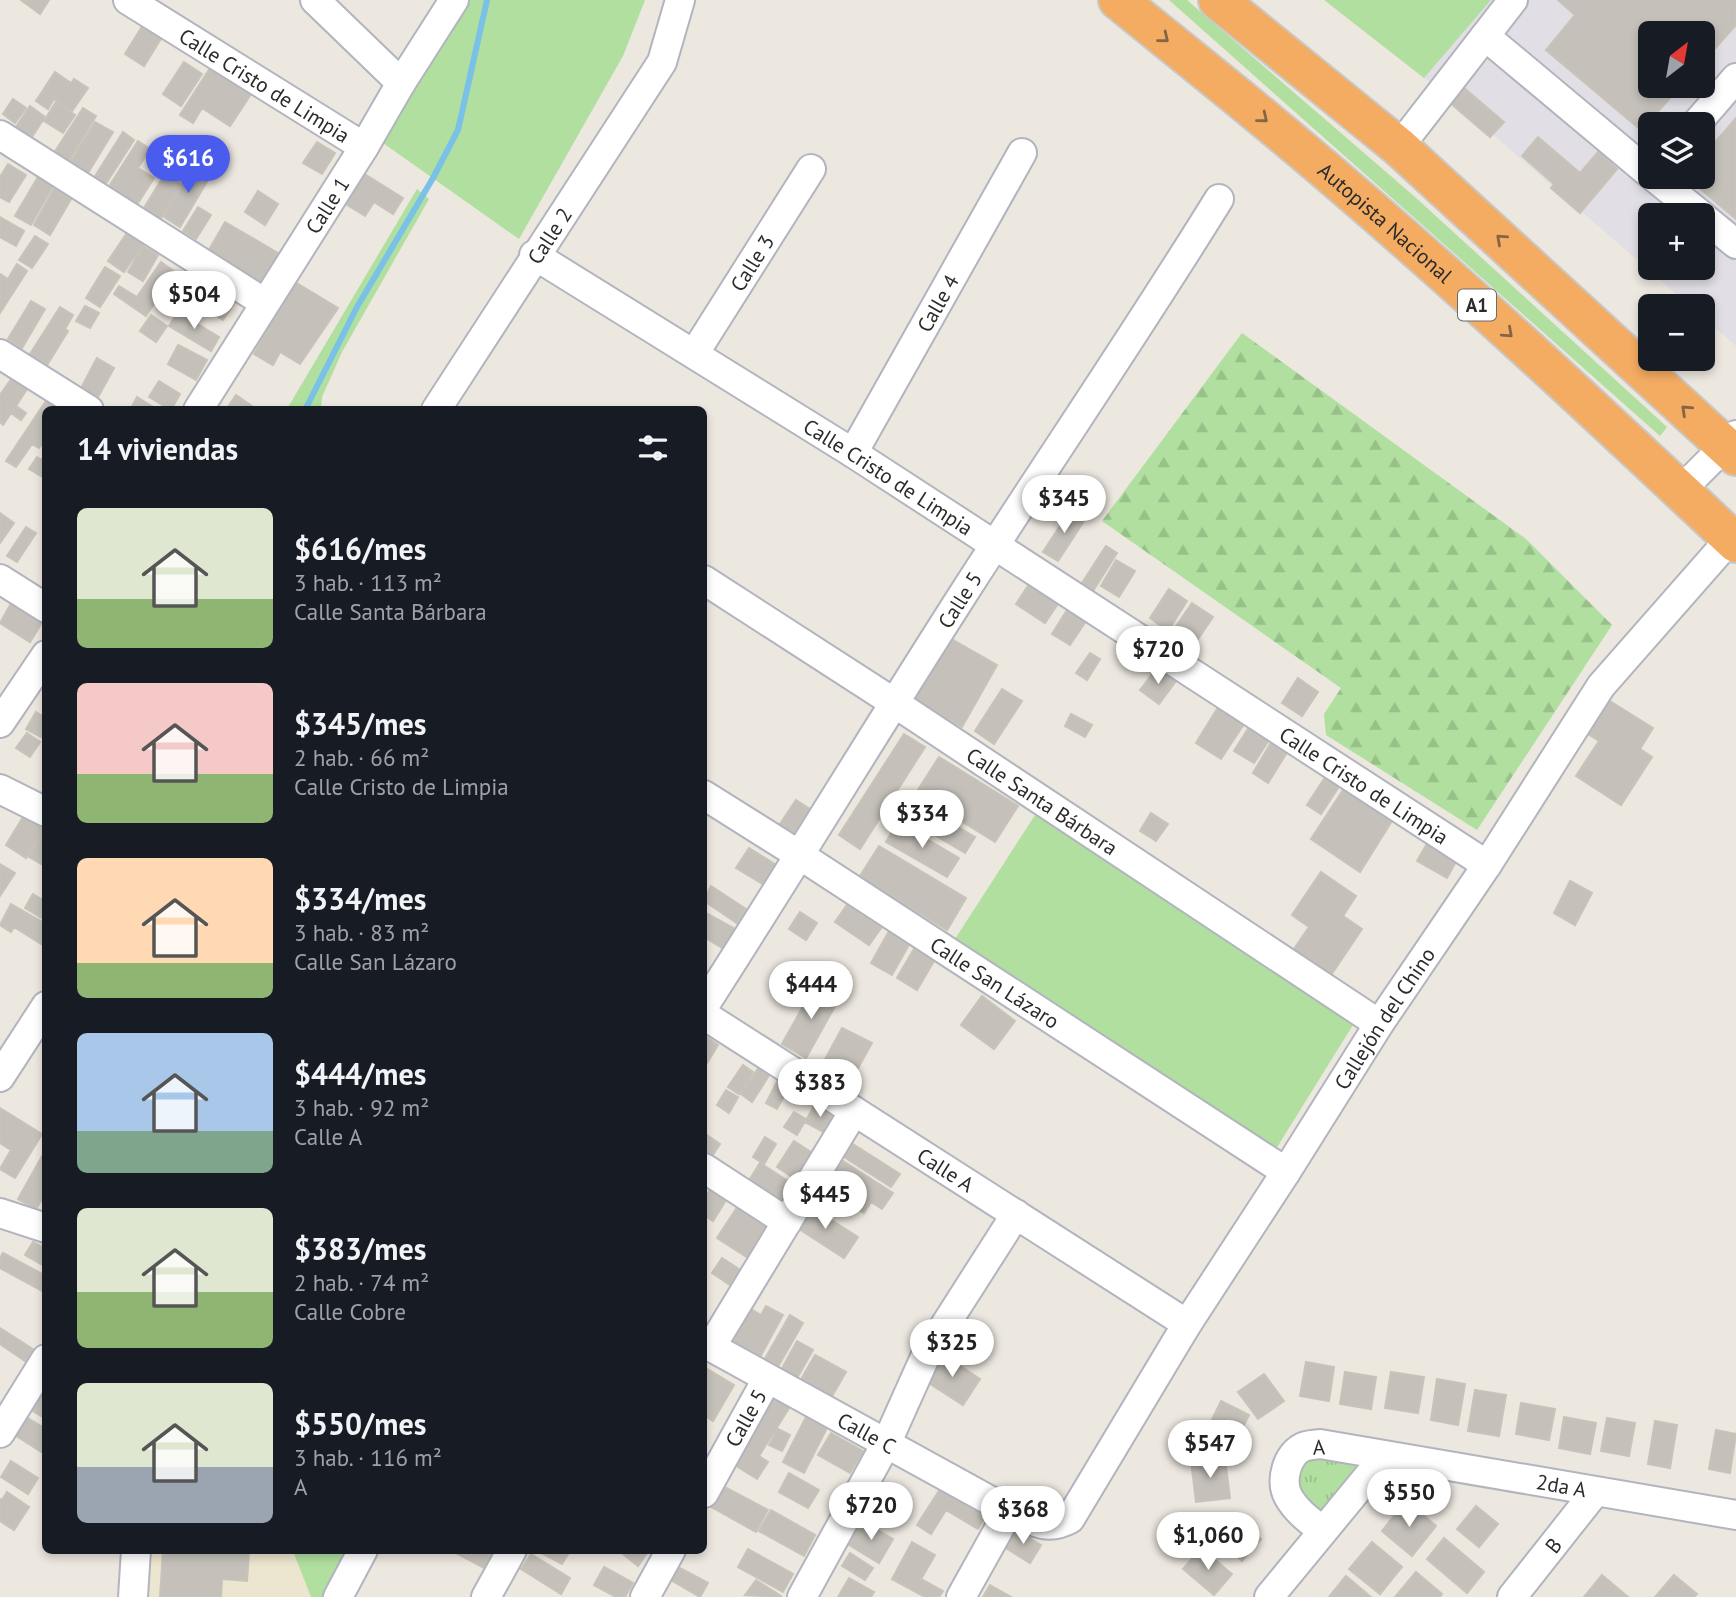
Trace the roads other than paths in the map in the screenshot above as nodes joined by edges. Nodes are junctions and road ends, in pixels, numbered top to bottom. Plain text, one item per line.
1 (128, 0) edge
2 (315, 0) edge
3 (454, 0) edge
4 (680, 0) edge
5 (1118, 0) edge
6 (1218, 0) edge
7 (1513, 0) edge
8 (1485, 36) junction
9 (1736, 78) edge
10 (401, 83) junction
11 (1706, 112) edge
12 (0, 135) edge
13 (364, 147) junction
14 (1399, 147) junction
15 (1022, 153) dead end
16 (1638, 163) edge
17 (811, 169) dead end
18 (1669, 189) edge
19 (1219, 199) dead end
20 (1686, 203) edge
21 (1715, 227) edge
22 (1736, 244) edge
23 (534, 255) junction
24 (265, 303) junction
25 (0, 354) edge
26 (694, 354) junction
27 (83, 406) edge
28 (201, 406) edge
29 (439, 406) edge
30 (1732, 446) edge
31 (853, 453) junction
32 (1681, 490) junction
33 (1733, 540) edge
34 (994, 545) junction
35 (0, 579) edge
36 (707, 582) edge
37 (42, 605) edge
38 (42, 660) edge
39 (893, 702) junction
40 (0, 723) edge
41 (0, 789) edge
42 (707, 797) edge
43 (42, 810) edge
44 (800, 856) junction
45 (1487, 864) junction
46 (707, 1001) edge
47 (42, 1012) edge
48 (707, 1017) edge
49 (1379, 1024) junction
50 (1, 1072) edge
51 (854, 1111) junction
52 (707, 1170) edge
53 (1286, 1172) junction
54 (0, 1213) edge
55 (1016, 1214) junction
56 (787, 1222) junction
57 (42, 1227) edge
58 (1186, 1324) junction
59 (707, 1345) edge
60 (42, 1365) edge
61 (767, 1379) junction
62 (0, 1433) edge
63 (887, 1442) junction
64 (1385, 1456) junction
65 (707, 1488) edge
66 (1595, 1492) junction
67 (1009, 1511) junction
68 (1736, 1515) edge
69 (1070, 1519) joint
70 (1323, 1531) junction
71 (136, 1554) edge
72 (361, 1554) edge
73 (510, 1554) edge
74 (669, 1554) edge
75 (133, 1597) edge
76 (338, 1597) edge
77 (486, 1597) edge
78 (645, 1597) edge
79 (802, 1597) edge
80 (961, 1597) edge
81 (1269, 1597) edge
82 (1512, 1597) edge

1 - 13 street, Calle Cristo de Limpia
2 - 10 street
3 - 10 street, Calle 1
4 - 23 street, Calle 2
5 -> 32 highway, Autopista Nacional / A1
6 - 14 highway
7 - 8 street
8 - 14 street
8 - 16 street
9 - 11 street
10 - 13 street, Calle 1
12 - 24 street
13 - 24 street, Calle 1
30 -> 14 highway
15 - 31 street, Calle 4
17 - 26 street, Calle 3
18 - 20 street
19 - 34 street, Calle 5
21 - 22 street
23 - 26 street, Calle Cristo de Limpia
23 - 29 street, Calle 2
24 - 28 street, Calle 1
25 - 27 street
26 - 31 street, Calle Cristo de Limpia
30 - 32 street
31 - 34 street, Calle Cristo de Limpia
32 - 33 highway, Autopista Nacional / A1
33 - 45 street, Callejón del Chino
34 - 39 street, Calle 5
34 - 45 street, Calle Cristo de Limpia
35 - 37 street
36 - 39 street, Calle Santa Bárbara
38 - 40 street
39 - 44 street, Calle 5
39 - 49 street, Calle Santa Bárbara
41 - 43 street
42 - 44 street, Calle San Lázaro
44 - 46 street, Calle 5
44 - 53 street, Calle San Lázaro
45 - 49 street, Callejón del Chino
47 - 50 street
48 - 51 street, Calle A
49 - 53 street, Callejón del Chino
51 - 55 street, Calle A
51 - 56 street
52 - 56 street
53 - 58 street, Callejón del Chino
54 - 57 street
55 - 58 street, Calle A
55 - 63 street
56 - 59 street
58 - 69 street, Callejón del Chino
59 - 61 street, Calle C
60 - 62 street
61 - 63 street, Calle C
61 - 65 street, Calle 5
63 - 67 street, Calle C
63 - 79 street
64 - 66 street, 2da A
64 - 70 street
64 - 70 street, A
66 - 68 street, 2da A
66 - 82 street, B
67 - 69 street, Calle C
67 - 80 street
70 - 81 street
71 - 75 street
72 - 76 street
73 - 77 street
74 - 78 street

